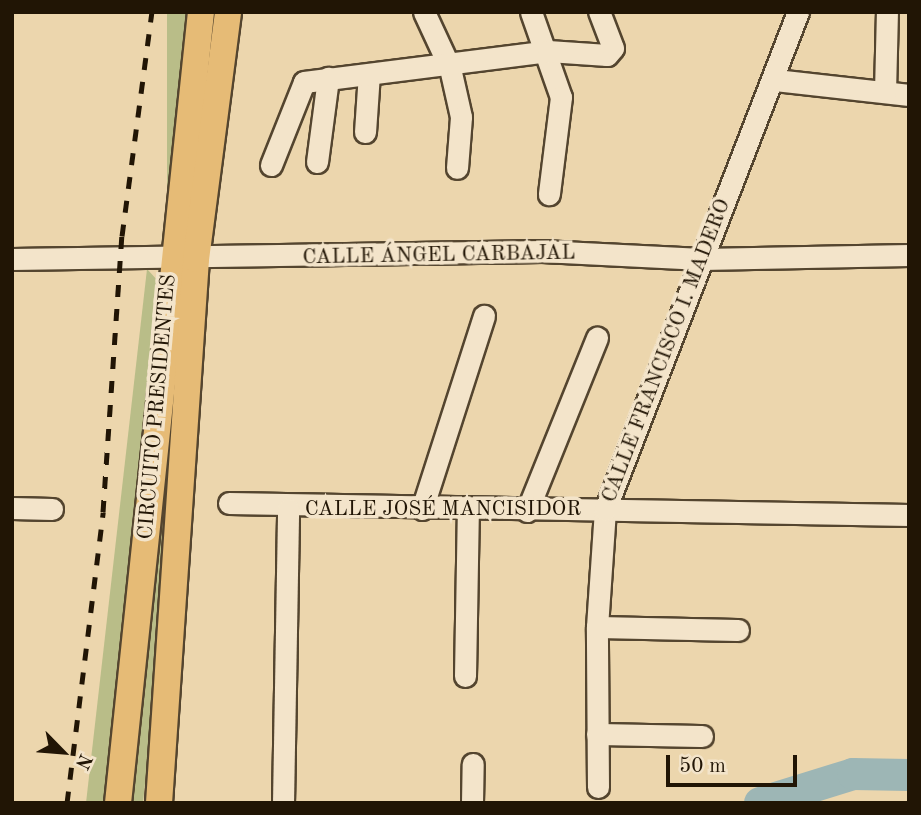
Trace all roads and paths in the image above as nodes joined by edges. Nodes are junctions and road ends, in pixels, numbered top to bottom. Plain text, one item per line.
1 (201, 12) edge
2 (228, 12) edge
3 (424, 12) edge
4 (531, 12) edge
5 (599, 12) edge
6 (797, 12) edge
7 (887, 12) edge
8 (548, 51) junction
9 (450, 68) junction
10 (369, 74) junction
11 (328, 78) junction
12 (775, 80) junction
13 (885, 92) junction
14 (909, 95) edge
15 (365, 132) dead end
16 (317, 162) dead end
17 (271, 165) dead end
18 (457, 168) dead end
19 (549, 194) dead end
20 (909, 255) edge
21 (12, 259) edge
22 (183, 259) junction
23 (702, 259) junction
24 (484, 316) dead end
25 (597, 338) dead end
26 (229, 503) dead end
27 (12, 508) edge
28 (52, 509) dead end
29 (288, 509) junction
30 (422, 509) junction
31 (468, 509) junction
32 (605, 510) junction
33 (527, 511) junction
34 (909, 515) edge
35 (597, 627) junction
36 (738, 629) dead end
37 (465, 676) dead end
38 (597, 734) junction
39 (702, 736) dead end
40 (473, 764) dead end
41 (598, 788) dead end
42 (118, 803) edge
43 (159, 803) edge
44 (283, 803) edge
45 (472, 803) edge

1 - 22 main road, CIRCUITO PRESIDENTES
2 - 22 main road, CIRCUITO PRESIDENTES
3 - 9 street
4 - 8 street
5 - 8 street
6 - 12 street, CALLE FRANCISCO I. MADERO
7 - 13 street
8 - 9 street
8 - 19 street
9 - 10 street
9 - 18 street
10 - 11 street
10 - 15 street
11 - 16 street
11 - 17 street
12 - 13 street
12 - 23 street, CALLE FRANCISCO I. MADERO
13 - 14 street
20 - 23 street, CALLE ÁNGEL CARBAJAL
21 - 22 street, CALLE ÁNGEL CARBAJAL
22 - 23 street, CALLE ÁNGEL CARBAJAL
22 - 42 main road, CIRCUITO PRESIDENTES
22 - 43 main road, CIRCUITO PRESIDENTES
23 - 32 street, CALLE FRANCISCO I. MADERO
24 - 30 street
25 - 33 street
26 - 29 street, CALLE JOSÉ MANCISIDOR
27 - 28 street
29 - 30 street, CALLE JOSÉ MANCISIDOR
29 - 44 street
30 - 31 street, CALLE JOSÉ MANCISIDOR
31 - 33 street, CALLE JOSÉ MANCISIDOR
31 - 37 street
32 - 33 street, CALLE JOSÉ MANCISIDOR
32 - 34 street, CALLE JOSÉ MANCISIDOR
32 - 35 street, CALLE FRANCISCO I. MADERO
35 - 36 street
35 - 38 street, CALLE FRANCISCO I. MADERO
38 - 39 street
38 - 41 street, CALLE FRANCISCO I. MADERO
40 - 45 street

